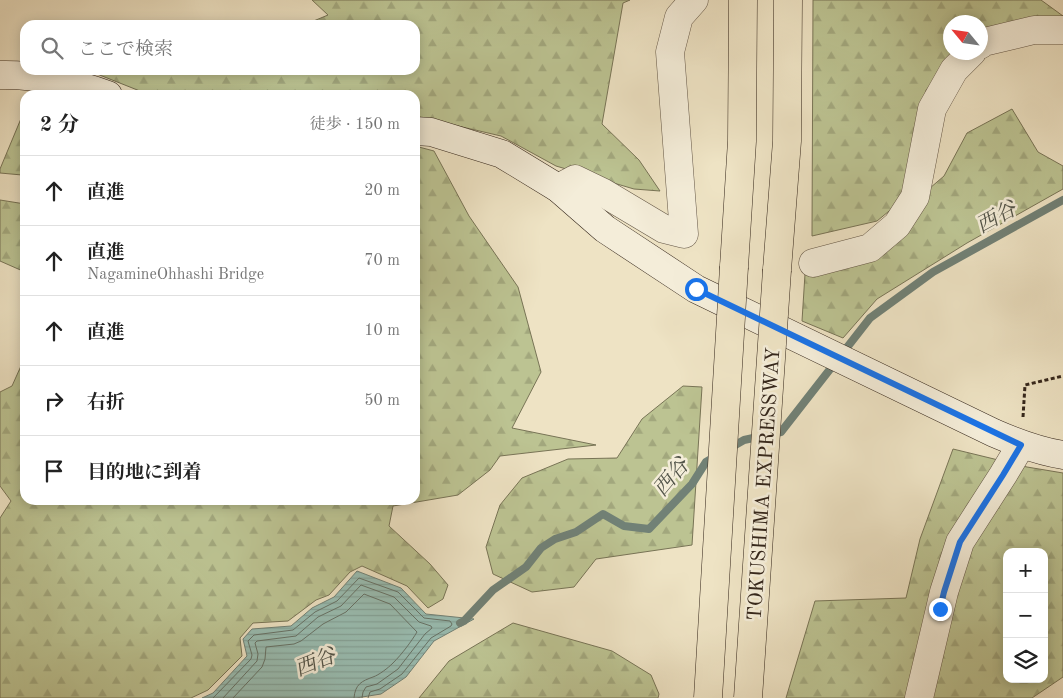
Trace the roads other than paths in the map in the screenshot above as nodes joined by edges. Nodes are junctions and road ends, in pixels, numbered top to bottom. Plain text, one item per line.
1 (694, 0) edge
2 (788, 6) edge
3 (743, 7) edge
4 (1063, 30) edge
5 (988, 41) edge
6 (964, 60) edge
7 (0, 75) edge
8 (96, 90) edge
9 (420, 131) edge
10 (558, 188) junction
11 (813, 263) dead end
12 (1021, 445) junction
13 (1063, 455) edge
14 (708, 698) edge
15 (748, 698) edge
16 (919, 698) edge

1 - 10 street
2 - 15 highway, TOKUSHIMA EXPRESSWAY, bridge
3 - 14 highway, TOKUSHIMA EXPRESSWAY, bridge
4 - 5 street
6 - 11 street
7 - 8 street
9 - 10 street
10 - 12 street
12 - 13 street
12 - 16 street

